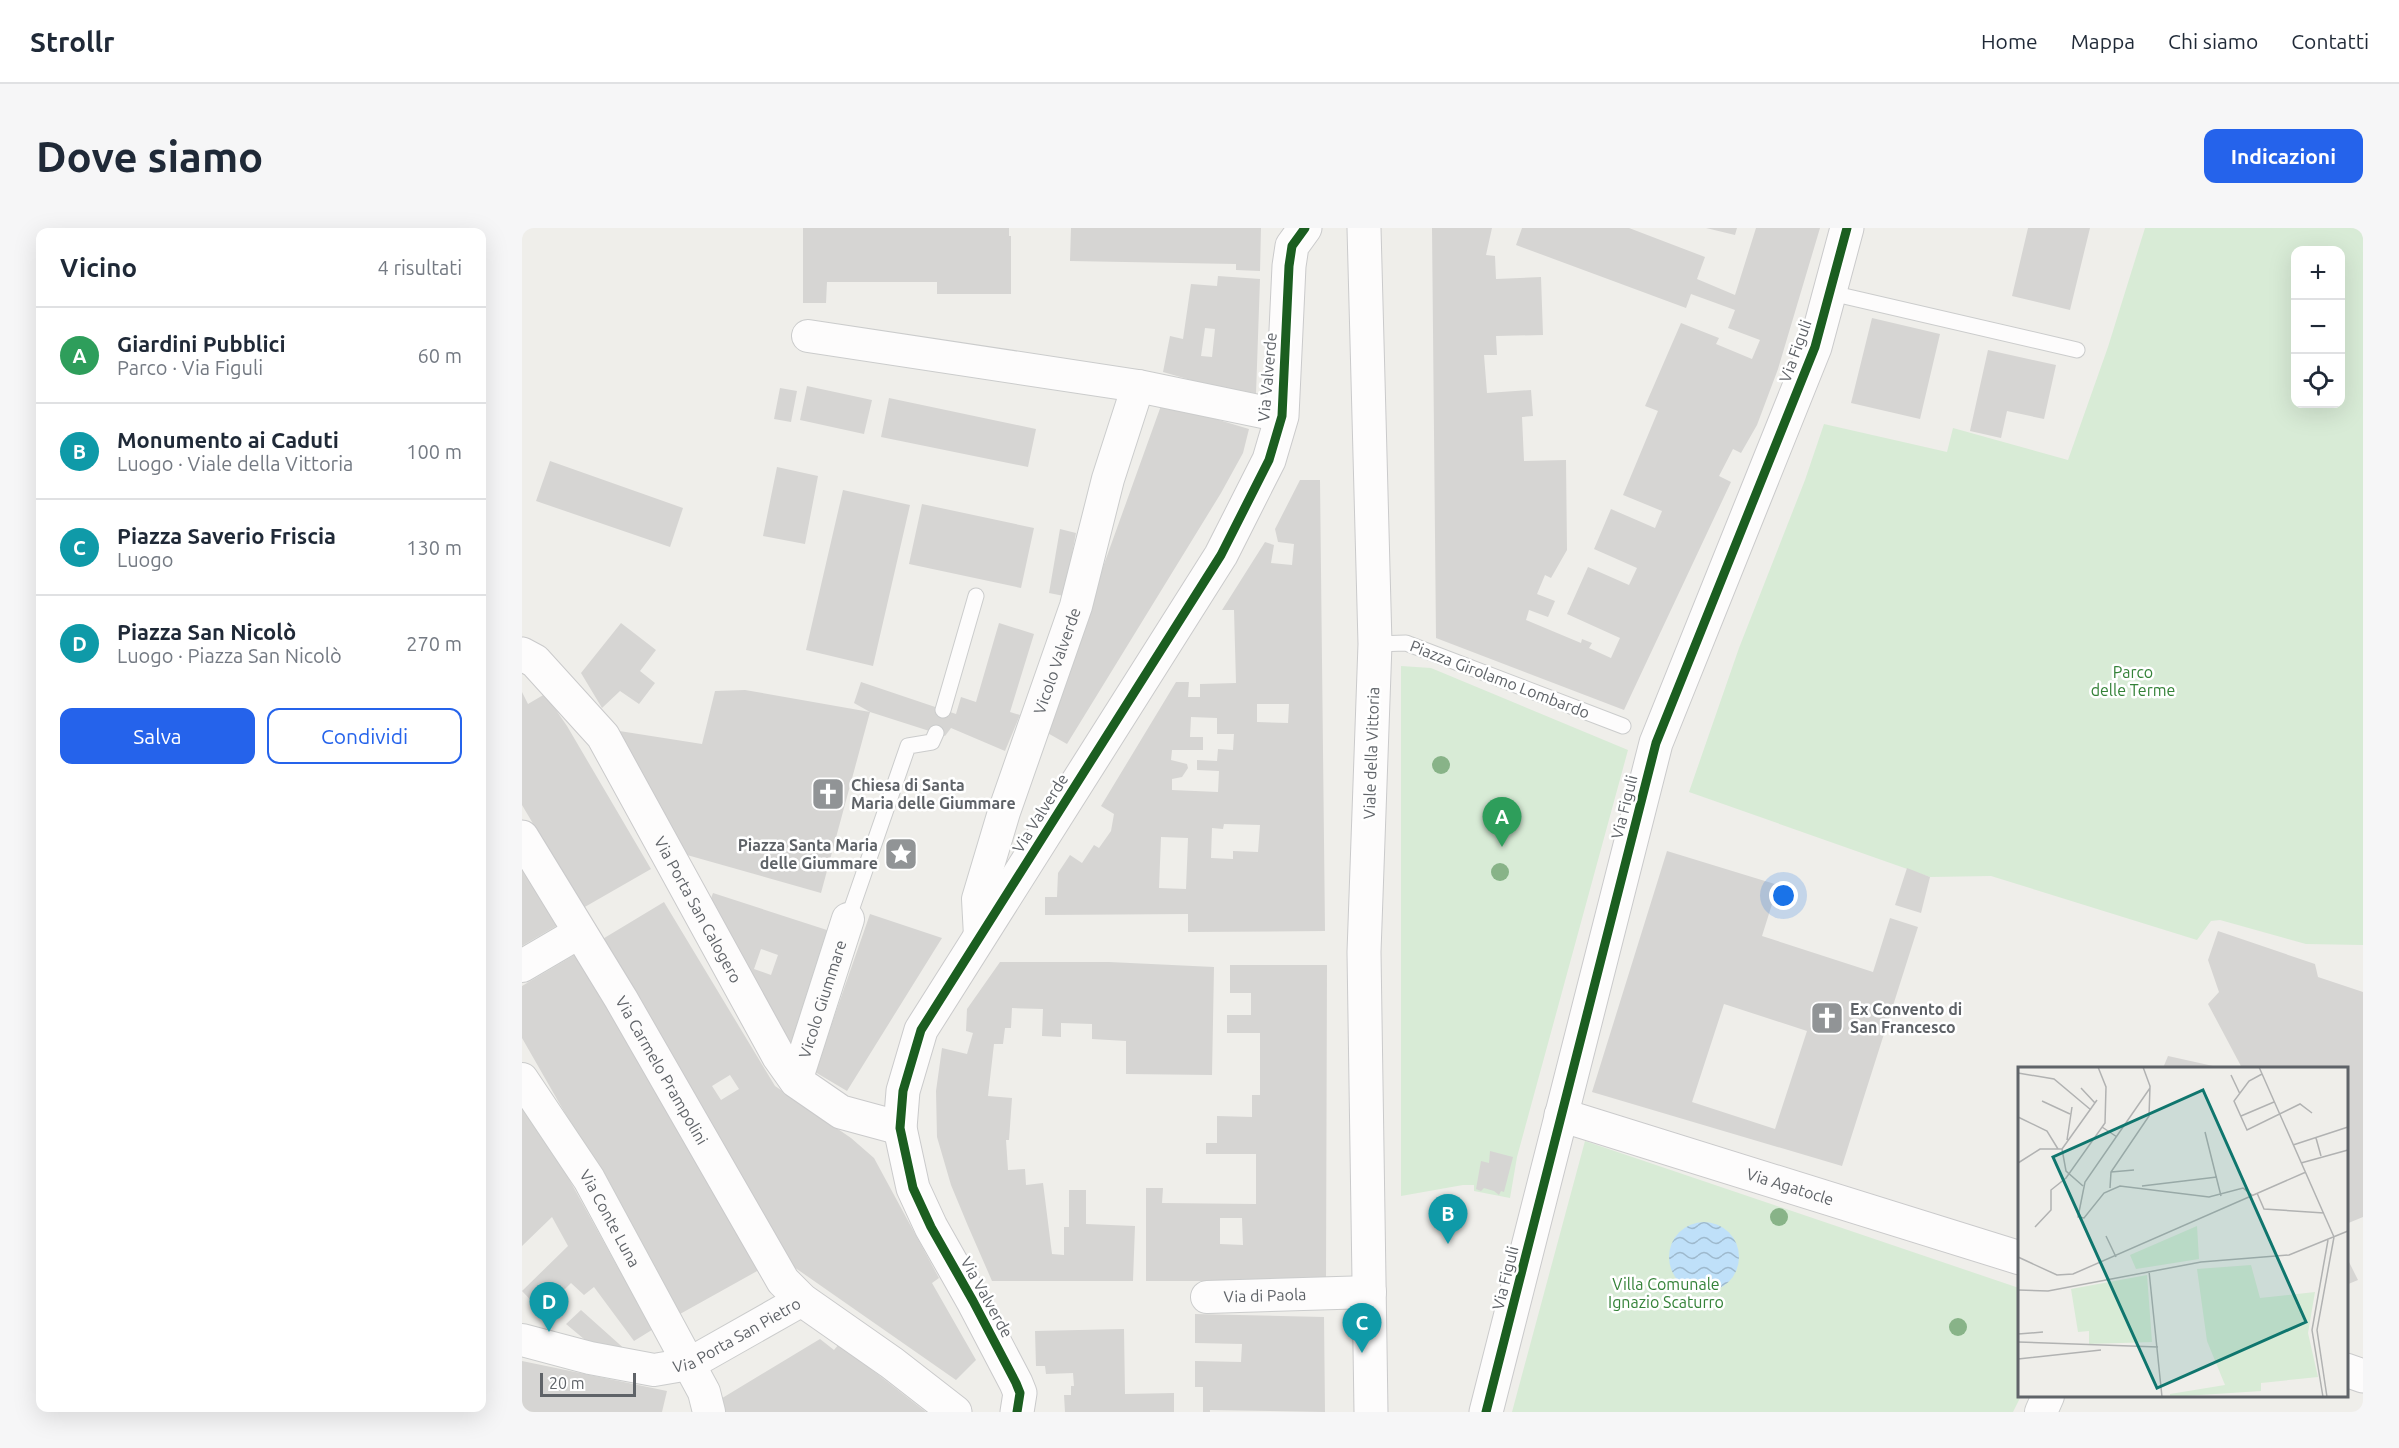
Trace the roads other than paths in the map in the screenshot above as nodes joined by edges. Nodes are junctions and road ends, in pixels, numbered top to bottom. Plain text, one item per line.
1 (1305, 228) edge
2 (1364, 228) edge
3 (1847, 228) edge
4 (1831, 293) junction
5 (808, 336) dead end
6 (2077, 350) dead end
7 (1138, 386) junction
8 (1282, 416) junction
9 (976, 596) dead end
10 (1375, 644) junction
11 (522, 654) edge
12 (944, 710) dead end
13 (1623, 726) dead end
14 (936, 733) dead end
15 (522, 837) edge
16 (848, 919) joint
17 (580, 932) junction
18 (980, 936) junction
19 (522, 966) edge
20 (522, 1079) edge
21 (796, 1081) junction
22 (1561, 1115) junction
23 (900, 1128) junction
24 (2009, 1254) edge
25 (1370, 1285) junction
26 (1207, 1298) dead end
27 (802, 1300) junction
28 (522, 1340) edge
29 (689, 1364) junction
30 (2348, 1371) edge
31 (2363, 1376) edge
32 (2047, 1397) edge
33 (709, 1412) edge
34 (955, 1412) edge
35 (1017, 1412) edge
36 (1371, 1412) edge
37 (1486, 1412) edge
38 (2041, 1412) edge

1 - 8 street, Via Valverde
2 - 10 street, Viale della Vittoria
3 - 4 street, Via Figuli
4 - 6 lane
4 - 22 street, Via Figuli
5 - 7 street
7 - 8 street
7 - 18 street, Vicolo Valverde
8 - 18 street, Via Valverde
9 - 12 lane
10 - 13 lane, Piazza Girolamo Lombardo
10 - 25 street, Viale della Vittoria
11 - 21 street, Via Porta San Calogero
14 - 16 lane
15 - 17 street, Via Carmelo Prampolini
16 - 21 street, Vicolo Giummare
17 - 19 street
17 - 27 street, Via Carmelo Prampolini
18 - 23 street, Via Valverde
20 - 29 street, Via Conte Luna
21 - 23 street, Via Porta San Calogero
22 - 24 street, Via Agatocle
22 - 37 street, Via Figuli
23 - 35 street, Via Valverde
25 - 26 street, Via di Paola
25 - 36 street, Viale della Vittoria
27 - 29 street, Via Porta San Pietro
27 - 34 street, Via Porta San Pietro
28 - 29 street, Via Porta San Pietro
29 - 33 street, Via Conte Luna
30 - 31 street
32 - 38 street

